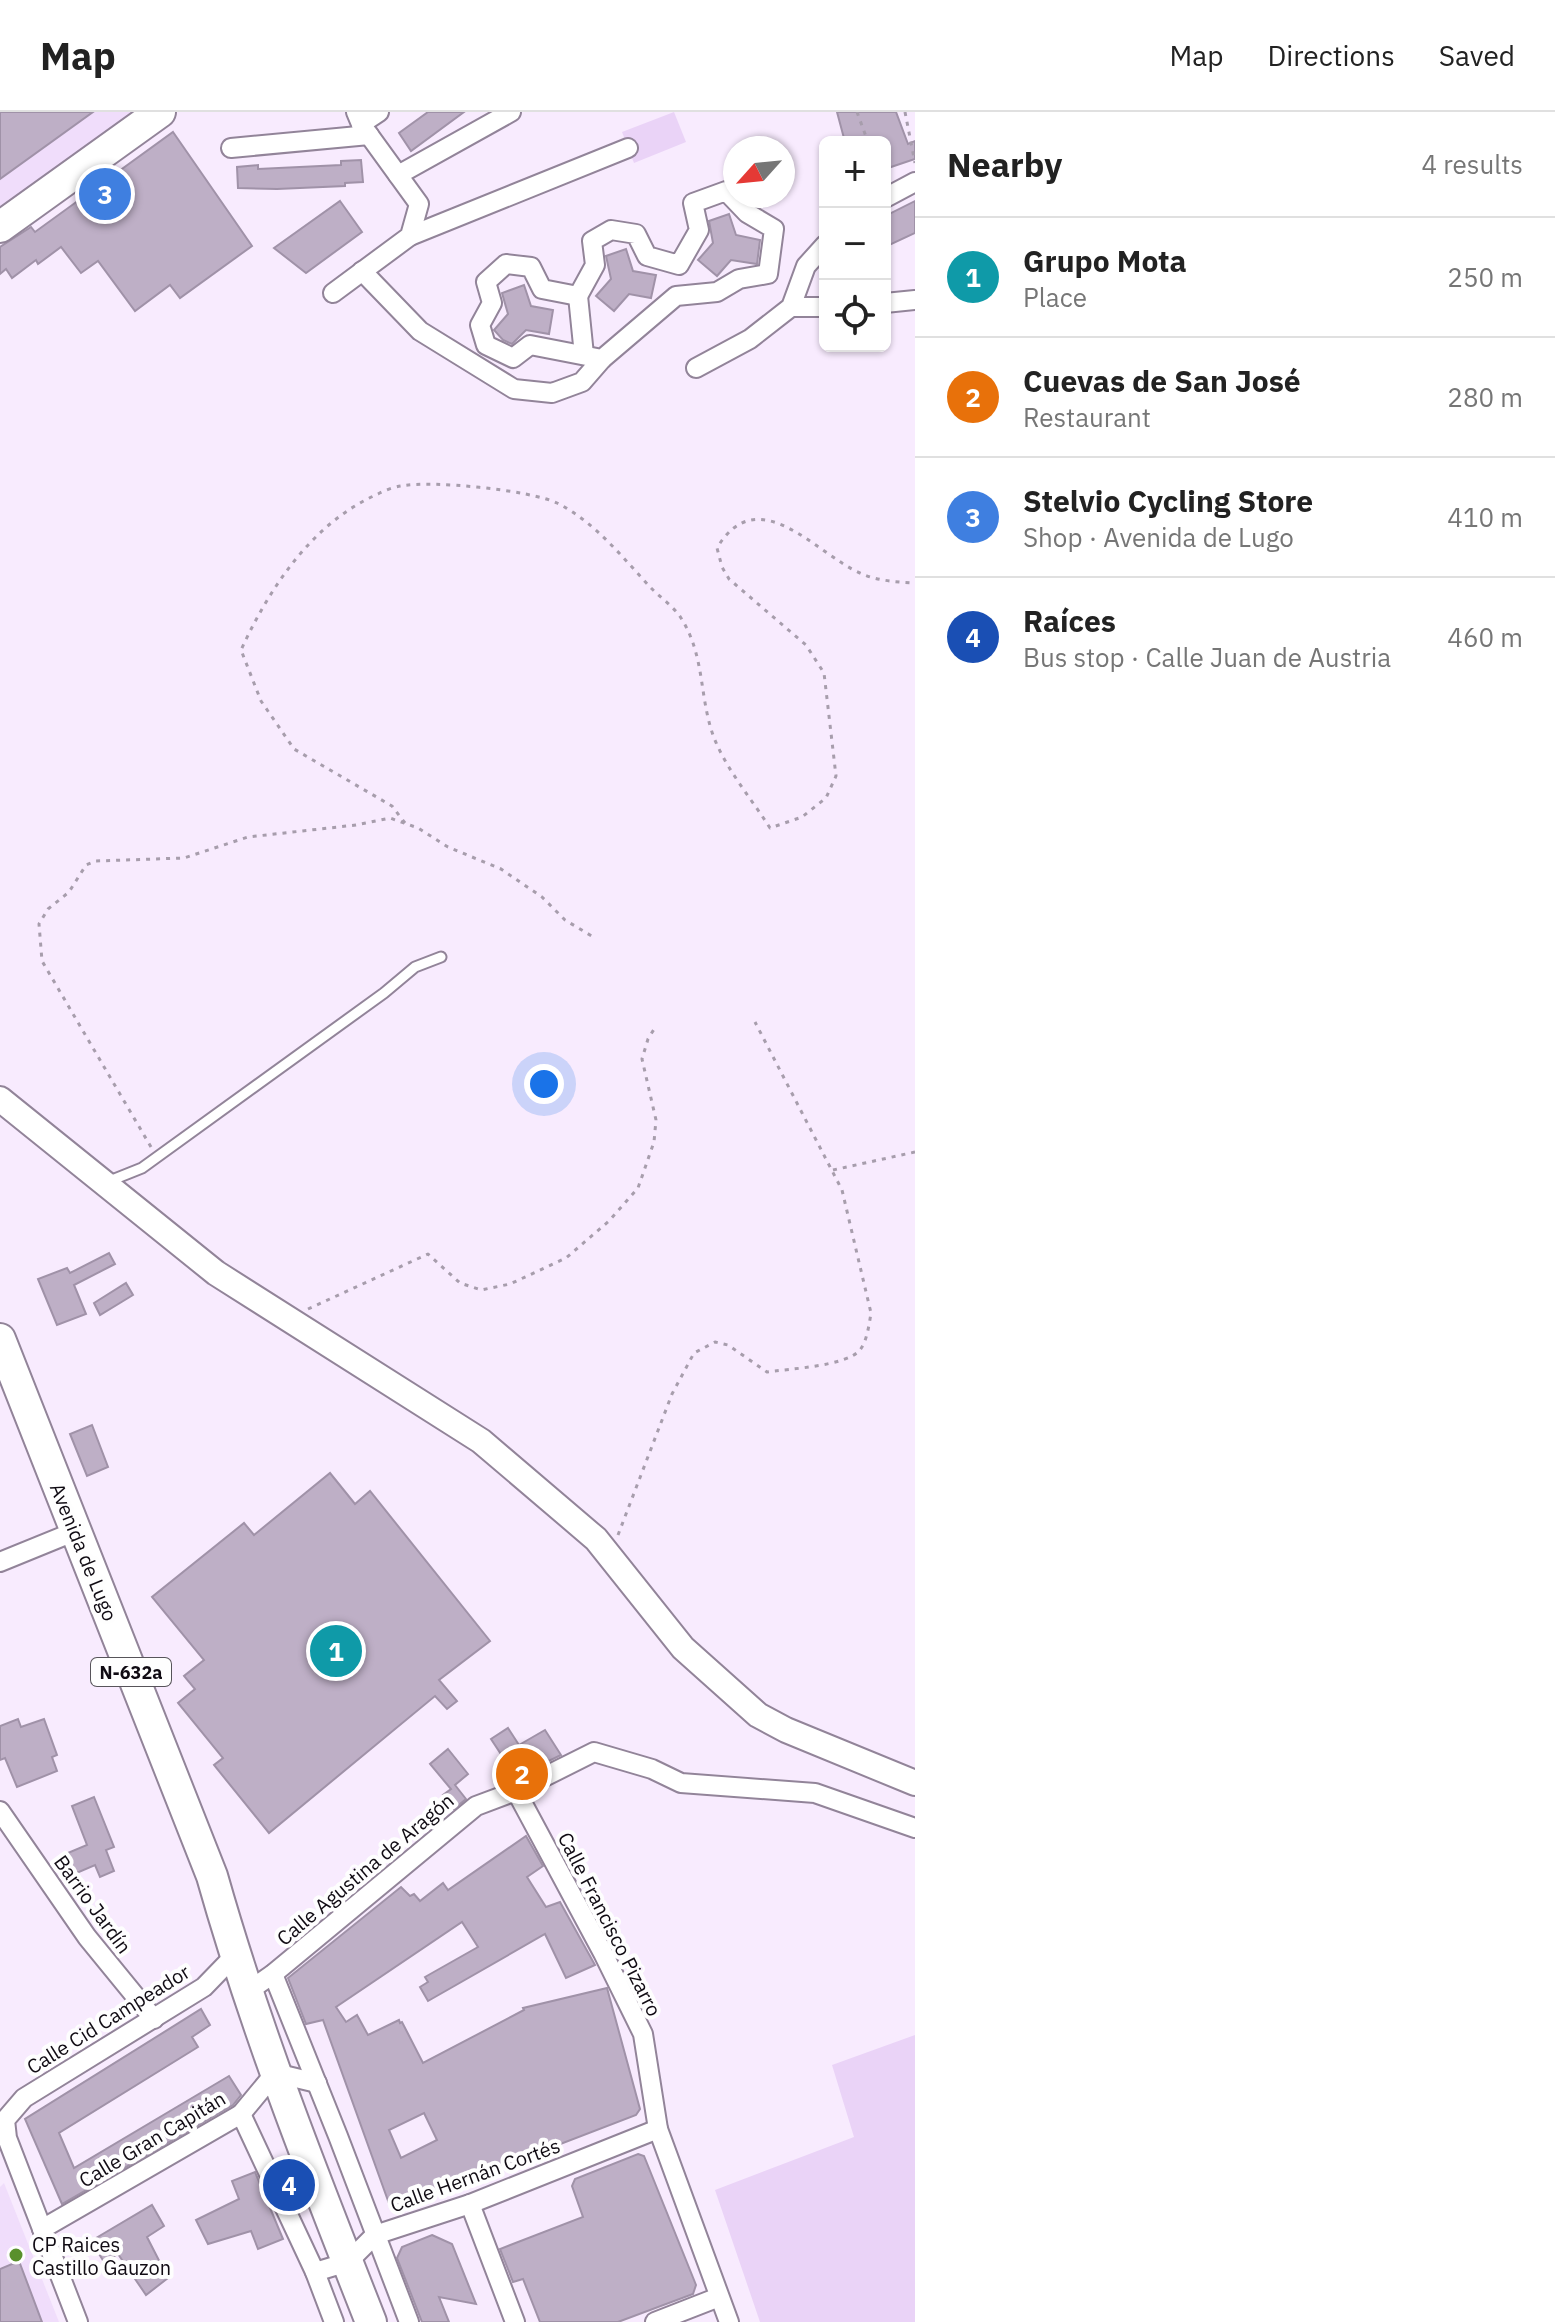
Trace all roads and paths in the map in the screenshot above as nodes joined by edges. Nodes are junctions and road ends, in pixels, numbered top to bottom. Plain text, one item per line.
1 (160, 112) edge
2 (379, 112) edge
3 (511, 112) edge
4 (857, 112) edge
5 (905, 112) edge
6 (362, 124) edge
7 (866, 136) edge
8 (231, 148) dead end
9 (628, 148) dead end
10 (915, 163) edge
11 (398, 175) junction
12 (915, 182) edge
13 (891, 195) edge
14 (0, 227) edge
15 (410, 236) junction
16 (819, 252) edge
17 (679, 265) junction
18 (362, 271) junction
19 (333, 293) dead end
20 (687, 295) junction
21 (578, 296) junction
22 (915, 300) edge
23 (891, 302) edge
24 (791, 307) junction
25 (819, 307) edge
26 (593, 357) junction
27 (696, 368) dead end
28 (915, 583) edge
29 (405, 823) junction
30 (595, 938) dead end
31 (441, 957) dead end
32 (755, 1022) dead end
33 (656, 1026) dead end
34 (0, 1099) edge
35 (915, 1152) edge
36 (156, 1157) junction
37 (833, 1170) junction
38 (104, 1183) junction
39 (286, 1318) junction
40 (0, 1339) edge
41 (76, 1531) junction
42 (610, 1557) junction
43 (0, 1562) edge
44 (915, 1783) edge
45 (516, 1791) junction
46 (0, 1811) edge
47 (915, 1828) edge
48 (235, 1955) junction
49 (273, 1974) junction
50 (247, 1992) junction
51 (154, 2019) junction
52 (275, 2073) junction
53 (317, 2083) junction
54 (241, 2114) junction
55 (658, 2129) junction
56 (470, 2204) junction
57 (42, 2229) junction
58 (375, 2235) junction
59 (348, 2262) junction
60 (315, 2272) junction
61 (719, 2297) junction
62 (78, 2322) edge
63 (334, 2322) edge
64 (371, 2322) edge
65 (409, 2322) edge
66 (515, 2322) edge
67 (655, 2322) edge
68 (729, 2322) edge

1 - 14 main road
2 - 6 street
3 - 11 street
4 - 7 path
5 - 10 path
6 - 8 street
6 - 11 street
9 - 15 street
11 - 15 street
12 - 13 street
15 - 18 street
16 - 24 street
17 - 20 street
17 - 20 street
17 - 21 street
18 - 19 street
18 - 26 street
20 - 26 street
21 - 26 street
21 - 26 street
22 - 23 street
24 - 25 street
24 - 27 street
28 - 29 path
29 - 30 path
29 - 36 path
31 - 36 lane
32 - 37 path
33 - 39 path
34 - 38 street
35 - 37 path
36 - 38 lane
37 - 42 path
38 - 39 street
39 - 42 street
40 - 41 main road, Avenida de Lugo / N-632a
41 - 43 street
41 - 48 main road, Avenida de Lugo / N-632a
42 - 44 street
45 - 47 street, Calle Agustina de Aragón
45 - 49 street, Calle Agustina de Aragón
45 - 55 street, Calle Francisco Pizarro
46 - 51 street, Barrio Jardín
48 - 50 main road, Avenida de Lugo / N-632a
48 - 51 street, Calle Cid Campeador
49 - 50 street, Calle Agustina de Aragón
49 - 53 street
50 - 52 main road, N-632a
51 - 57 street, Calle Cid Campeador
52 - 53 street
52 - 54 street, Calle Gran Capitán
52 - 59 main road, N-632a
53 - 58 street
54 - 57 street, Calle Gran Capitán
54 - 60 street
55 - 56 street, Calle Hernán Cortés
55 - 61 street, Calle Francisco Pizarro
56 - 58 street, Calle Hernán Cortés
56 - 66 street
57 - 62 street
58 - 59 street, Calle Hernán Cortés
58 - 65 street
59 - 60 street, Calle Hernán Cortés
59 - 64 main road, N-632a
60 - 63 street
61 - 67 street
61 - 68 street, Calle Francisco Pizarro

